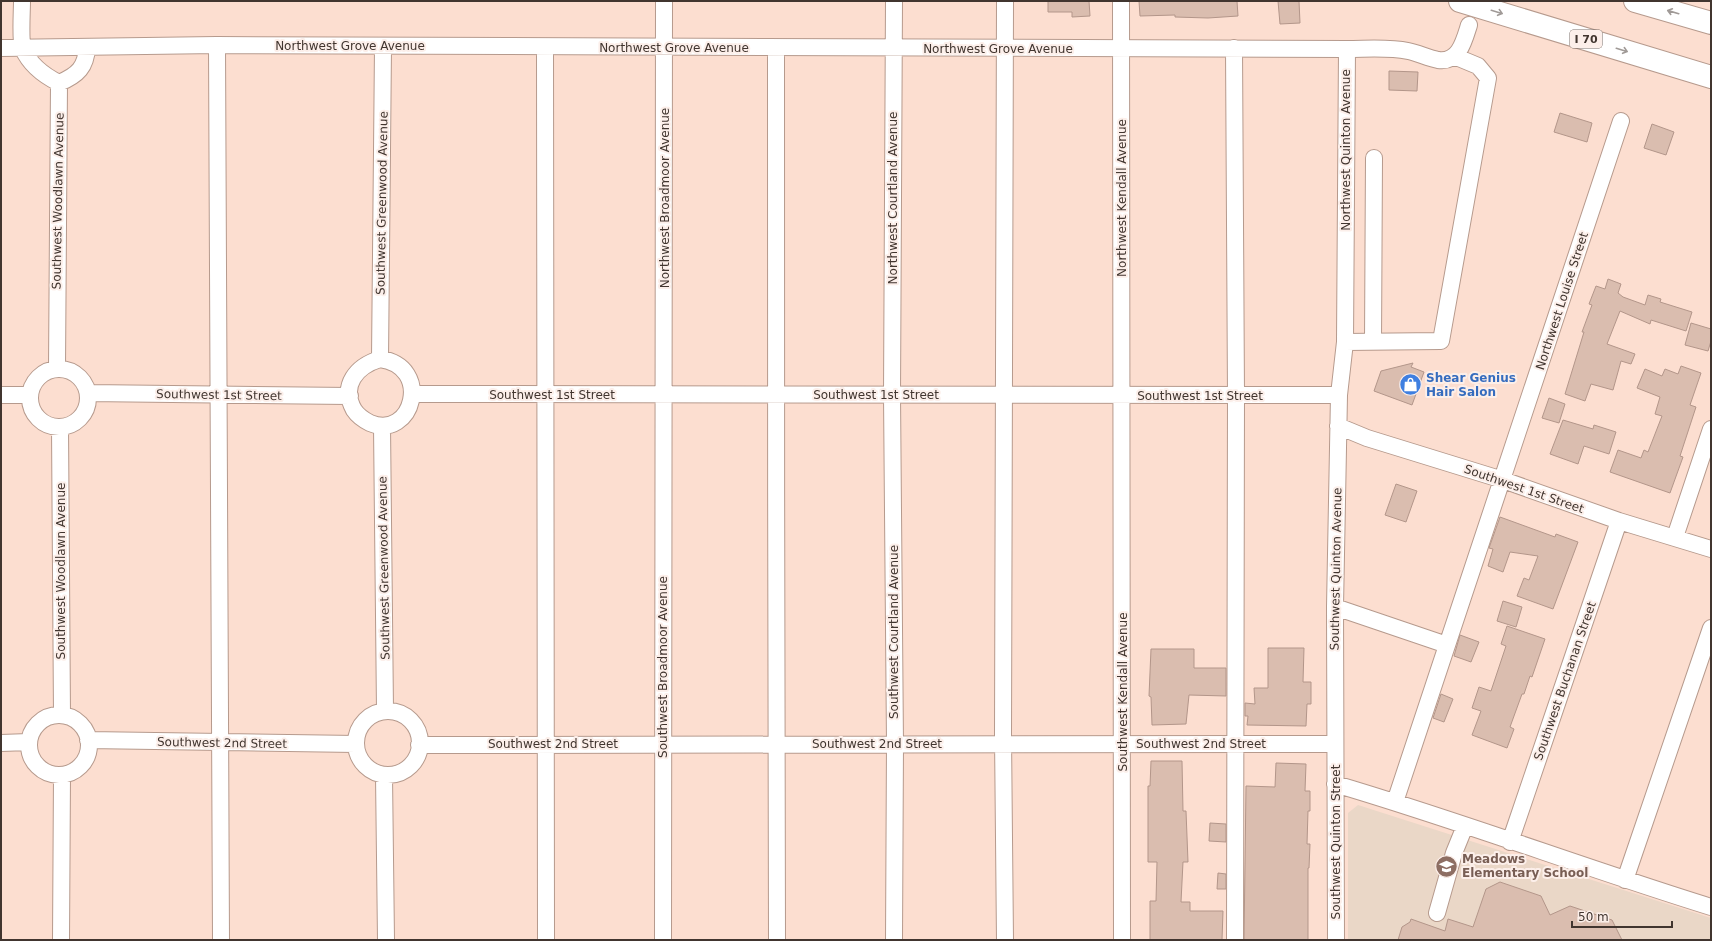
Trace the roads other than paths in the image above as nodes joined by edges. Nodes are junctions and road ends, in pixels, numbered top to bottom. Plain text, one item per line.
1 (22, 1) edge
2 (664, 1) edge
3 (894, 1) edge
4 (1005, 1) edge
5 (1121, 1) edge
6 (1460, 1) edge
7 (1635, 1) edge
8 (1711, 23) edge
9 (1469, 25) dead end
10 (217, 45) junction
11 (87, 47) junction
12 (383, 47) junction
13 (545, 47) junction
14 (1, 48) edge
15 (23, 48) junction
16 (665, 48) junction
17 (776, 48) junction
18 (894, 48) junction
19 (1234, 48) junction
20 (1005, 49) junction
21 (1121, 49) junction
22 (1347, 49) junction
23 (1454, 56) junction
24 (1711, 78) edge
25 (59, 83) junction
26 (1621, 121) dead end
27 (1374, 158) dead end
28 (1345, 342) junction
29 (1373, 342) junction
30 (380, 359) junction
31 (57, 368) junction
32 (88, 393) junction
33 (413, 394) junction
34 (544, 394) junction
35 (1, 395) edge
36 (30, 395) junction
37 (219, 395) junction
38 (664, 395) junction
39 (776, 395) junction
40 (892, 395) junction
41 (1339, 395) junction
42 (350, 396) junction
43 (1003, 396) junction
44 (1123, 396) junction
45 (1236, 396) junction
46 (382, 426) junction
47 (1338, 426) junction
48 (60, 427) junction
49 (1711, 429) edge
50 (1503, 480) junction
51 (1619, 521) junction
52 (1675, 537) junction
53 (1711, 549) edge
54 (1335, 607) junction
55 (1711, 628) edge
56 (1447, 645) junction
57 (385, 710) junction
58 (62, 715) junction
59 (88, 740) junction
60 (29, 742) junction
61 (1, 743) edge
62 (220, 743) junction
63 (356, 744) junction
64 (547, 744) junction
65 (663, 744) junction
66 (775, 744) junction
67 (895, 744) junction
68 (1005, 744) junction
69 (1123, 744) junction
70 (1235, 744) junction
71 (1335, 744) junction
72 (419, 745) junction
73 (62, 775) junction
74 (384, 776) junction
75 (1335, 784) junction
76 (1395, 802) junction
77 (1466, 826) junction
78 (1510, 842) junction
79 (1625, 880) junction
80 (1711, 907) edge
81 (1437, 913) dead end
82 (61, 940) edge
83 (221, 940) edge
84 (386, 940) edge
85 (546, 940) edge
86 (663, 940) edge
87 (777, 940) edge
88 (894, 940) edge
89 (1005, 940) edge
90 (1122, 940) edge
91 (1235, 940) edge
92 (1336, 940) edge

1 - 15 street
2 - 16 street, Northwest Broadmoor Avenue
3 - 18 street, Northwest Courtland Avenue
4 - 20 street
5 - 21 street, Northwest Kendall Avenue
6 -> 24 highway, I 70
8 -> 7 highway
9 - 23 street
10 - 11 street, Northwest Grove Avenue
10 - 12 street, Northwest Grove Avenue
10 - 37 street
11 - 15 street, Northwest Grove Avenue
11 - 25 street
12 - 13 street, Northwest Grove Avenue
12 - 30 street, Southwest Greenwood Avenue
13 - 16 street, Northwest Grove Avenue
13 - 34 street
14 - 15 street, Northwest Grove Avenue
15 - 25 street
16 - 17 street, Northwest Grove Avenue
16 - 38 street, Northwest Broadmoor Avenue
17 - 18 street, Northwest Grove Avenue
17 - 39 street
18 - 20 street, Northwest Grove Avenue
18 - 40 street, Northwest Courtland Avenue
19 - 21 street, Northwest Grove Avenue
19 - 22 street, Northwest Grove Avenue
19 - 45 street
20 - 21 street, Northwest Grove Avenue
20 - 43 street
21 - 44 street, Northwest Kendall Avenue
22 - 23 street
22 - 28 street, Northwest Quinton Avenue
23 - 29 street
25 - 31 street, Southwest Woodlawn Avenue
26 - 50 street, Northwest Louise Street
27 - 29 street
28 - 29 street
28 - 41 street, Northwest Quinton Avenue
30 - 33 street
30 - 42 street
31 - 32 street
31 - 36 street
32 - 37 street, Southwest 1st Street
32 - 48 street
33 - 34 street, Southwest 1st Street
33 - 46 street
34 - 38 street, Southwest 1st Street
34 - 64 street
35 - 36 street
36 - 48 street
37 - 42 street, Southwest 1st Street
37 - 62 street
38 - 39 street, Southwest 1st Street
38 - 65 street, Southwest Broadmoor Avenue
39 - 40 street, Southwest 1st Street
39 - 66 street
40 - 43 street, Southwest 1st Street
40 - 67 street, Southwest Courtland Avenue
41 - 45 street, Southwest 1st Street
41 - 47 street, Southwest Quinton Avenue
42 - 46 street
43 - 44 street, Southwest 1st Street
43 - 68 street
44 - 45 street, Southwest 1st Street
44 - 69 street, Southwest Kendall Avenue
45 - 70 street
46 - 57 street, Southwest Greenwood Avenue
47 - 50 street, Southwest 1st Street
47 - 54 street, Southwest Quinton Avenue
48 - 58 street, Southwest Woodlawn Avenue
49 - 52 street
50 - 51 street, Southwest 1st Street
50 - 56 street, Northwest Louise Street
51 - 52 street, Southwest 1st Street
51 - 78 street, Southwest Buchanan Street
52 - 53 street, Southwest 1st Street
54 - 56 street
54 - 71 street, Southwest Quinton Avenue
55 - 79 street
56 - 76 street, Northwest Louise Street
57 - 63 street
57 - 72 street
58 - 59 street
58 - 60 street
59 - 62 street, Southwest 2nd Street
59 - 73 street
60 - 61 street
60 - 73 street
62 - 63 street, Southwest 2nd Street
62 - 83 street
63 - 74 street
64 - 65 street, Southwest 2nd Street
64 - 72 street, Southwest 2nd Street
64 - 85 street
65 - 66 street, Southwest 2nd Street
65 - 86 street, Southwest Broadmoor Avenue
66 - 67 street, Southwest 2nd Street
66 - 87 street
67 - 68 street, Southwest 2nd Street
67 - 88 street, Southwest Courtland Avenue
68 - 69 street, Southwest 2nd Street
68 - 89 street
69 - 70 street, Southwest 2nd Street
69 - 90 street, Southwest Kendall Avenue
70 - 71 street, Southwest 2nd Street
70 - 91 street
71 - 75 street, Southwest Quinton Street
72 - 74 street
73 - 82 street
74 - 84 street
75 - 76 street
75 - 92 street, Southwest Quinton Street
76 - 77 street
77 - 78 street
77 - 81 street
78 - 79 street
79 - 80 street

